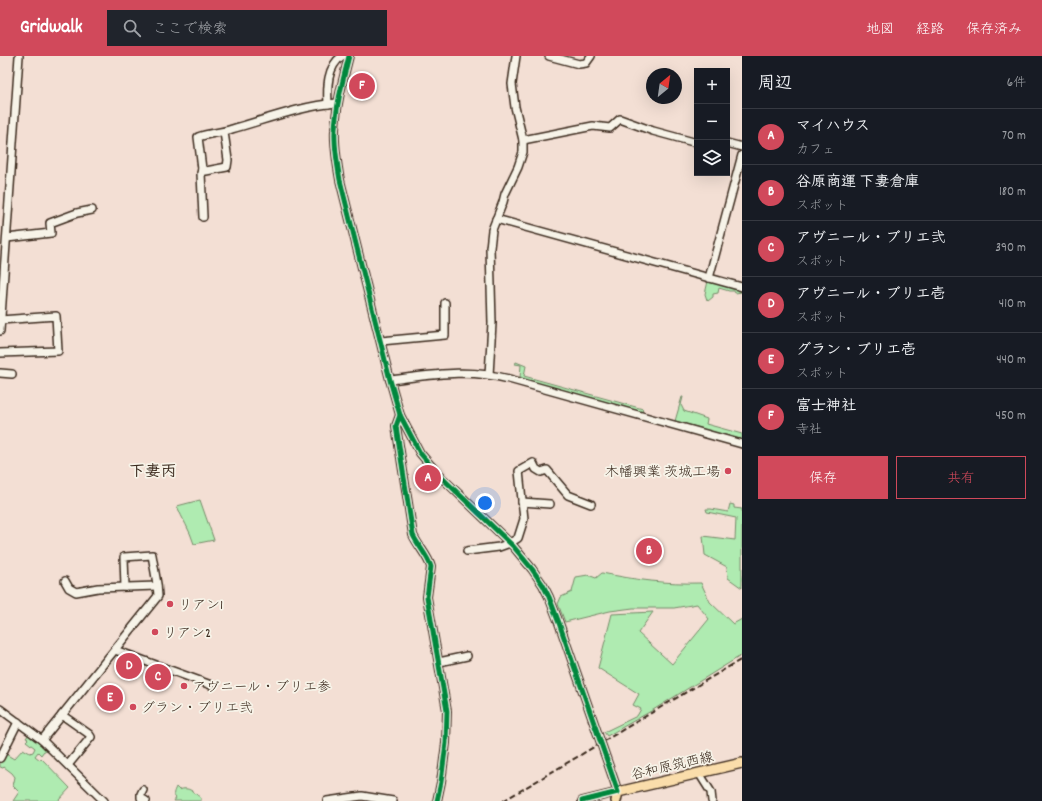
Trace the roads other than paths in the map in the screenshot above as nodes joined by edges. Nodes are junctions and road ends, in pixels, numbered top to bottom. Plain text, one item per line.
1 (20, 56) edge
2 (342, 56) edge
3 (349, 56) edge
4 (516, 56) edge
5 (549, 56) edge
6 (591, 56) edge
7 (328, 104) junction
8 (337, 104) junction
9 (224, 132) junction
10 (523, 140) junction
11 (694, 142) edge
12 (730, 143) edge
13 (742, 147) edge
14 (742, 155) edge
15 (202, 169) junction
16 (92, 210) dead end
17 (203, 217) dead end
18 (496, 219) junction
19 (0, 223) edge
20 (8, 223) junction
21 (7, 238) junction
22 (3, 254) edge
23 (2, 273) edge
24 (709, 278) junction
25 (742, 287) edge
26 (445, 303) dead end
27 (0, 320) edge
28 (0, 331) edge
29 (381, 341) junction
30 (0, 353) edge
31 (0, 373) edge
32 (12, 374) dead end
33 (489, 375) junction
34 (390, 380) junction
35 (400, 415) junction
36 (742, 444) edge
37 (522, 502) junction
38 (550, 504) dead end
39 (591, 504) dead end
40 (510, 544) junction
41 (468, 551) dead end
42 (65, 581) dead end
43 (158, 586) junction
44 (125, 587) junction
45 (115, 650) junction
46 (467, 656) dead end
47 (439, 662) junction
48 (211, 685) dead end
49 (0, 709) edge
50 (62, 715) junction
51 (18, 722) junction
52 (42, 740) junction
53 (0, 758) edge
54 (742, 763) edge
55 (68, 765) junction
56 (699, 773) junction
57 (143, 790) dead end
58 (617, 797) edge
59 (104, 801) edge
60 (146, 801) edge
61 (327, 801) edge
62 (393, 801) edge
63 (437, 801) edge
64 (582, 801) edge
65 (712, 801) edge

1 - 20 street
2 - 7 street
3 - 8 street
4 - 10 street
5 - 6 street
7 - 8 street
7 - 9 street
8 - 29 street
9 - 15 street
9 - 15 street
10 - 11 street
10 - 18 street
12 - 13 street
14 - 24 street
15 - 17 street
16 - 21 street
18 - 24 street
18 - 33 street
19 - 20 street
20 - 21 street
21 - 22 street
22 - 23 street
23 - 27 street
24 - 25 street
26 - 29 street
27 - 28 street
27 - 30 street
29 - 34 street
31 - 32 street
33 - 34 street
33 - 36 street
34 - 35 street
35 - 40 street
35 - 47 street
37 - 38 street
37 - 39 street
37 - 40 street
40 - 41 street
40 - 58 street
42 - 44 street
43 - 44 street
43 - 44 street
43 - 45 street
45 - 48 street
45 - 50 street
46 - 47 street
47 - 63 street
49 - 51 street
50 - 52 street
50 - 55 street
51 - 52 street
51 - 53 street
52 - 55 street
54 - 56 main road, 谷和原筑西線
55 - 59 street
56 - 58 main road, 谷和原筑西線
56 - 65 street
57 - 60 street
58 - 64 street
61 - 62 street

